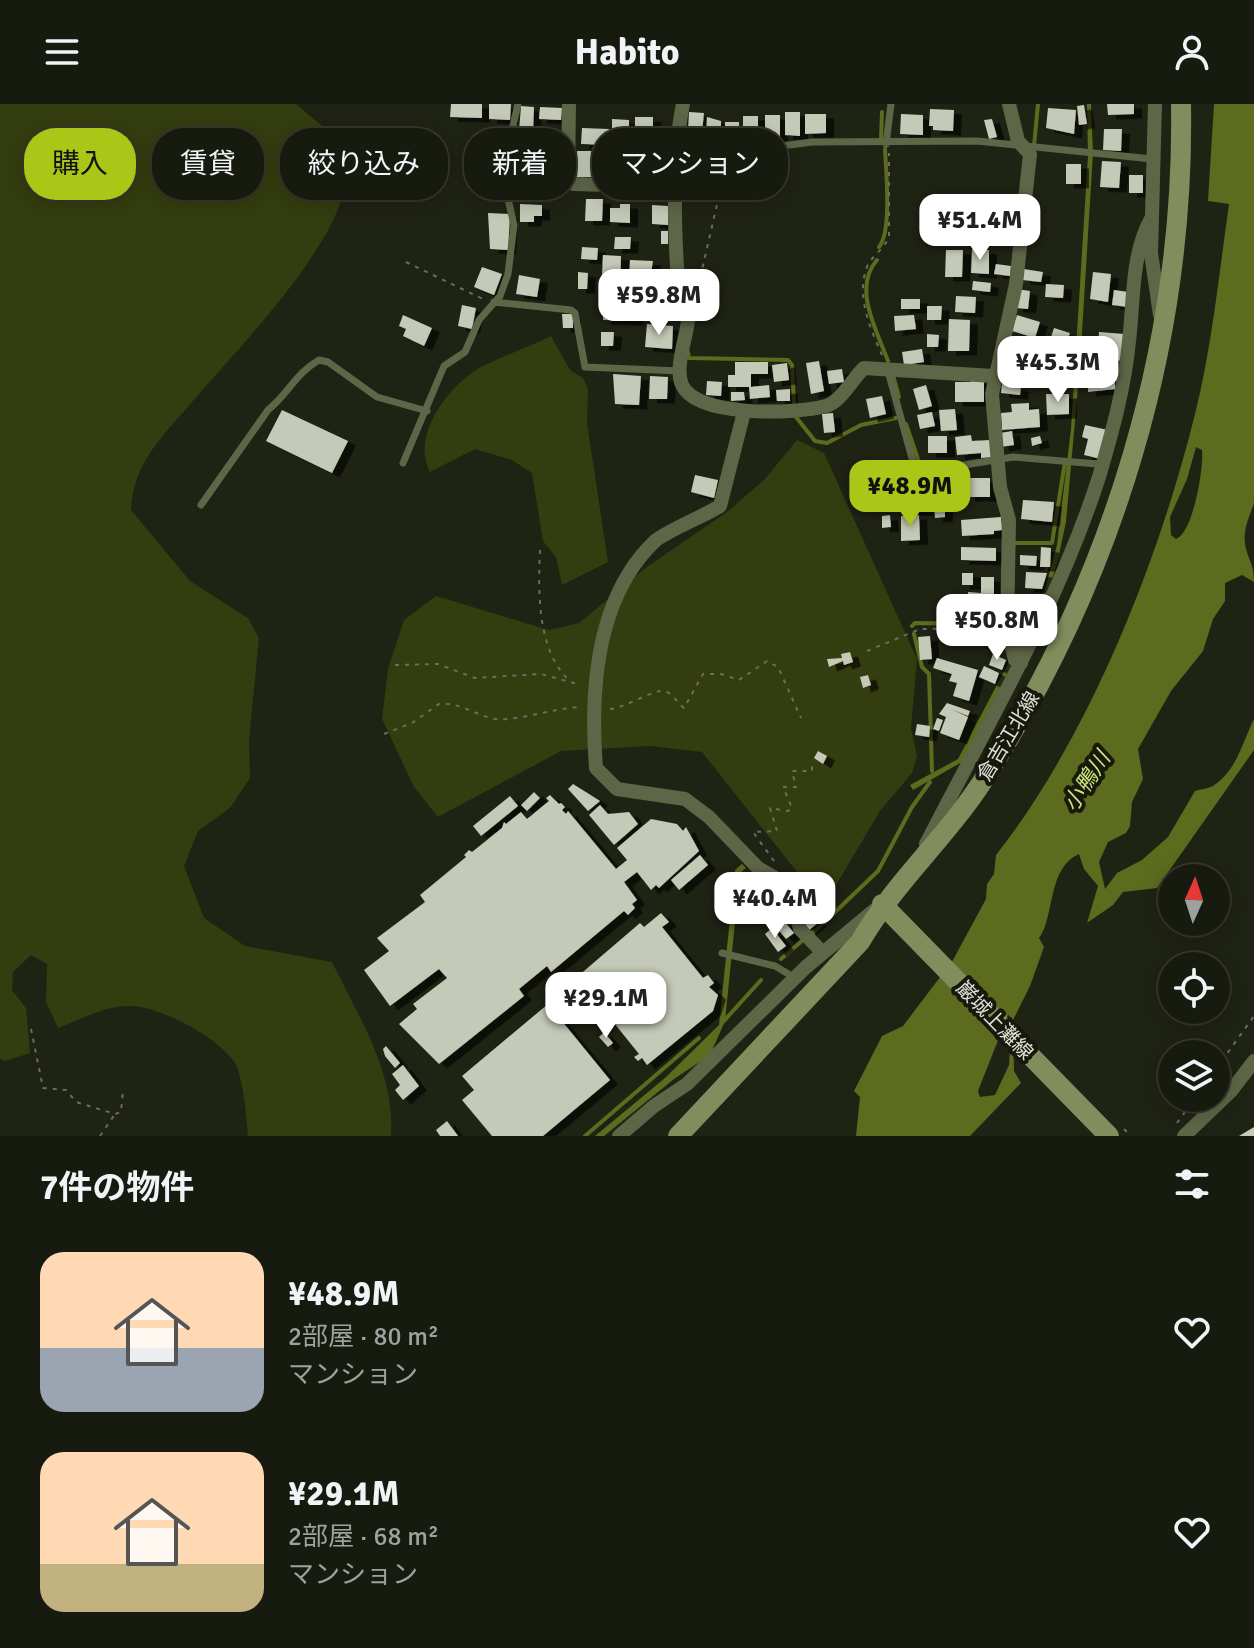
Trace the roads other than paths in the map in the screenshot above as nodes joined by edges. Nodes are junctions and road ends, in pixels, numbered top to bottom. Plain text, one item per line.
1 (518, 104) edge
2 (569, 104) edge
3 (683, 104) edge
4 (891, 104) edge
5 (1009, 104) edge
6 (1155, 104) edge
7 (1181, 104) edge
8 (678, 128) edge
9 (888, 144) junction
10 (788, 145) edge
11 (1027, 148) junction
12 (1152, 159) junction
13 (592, 185) edge
14 (678, 200) edge
15 (1152, 217) junction
16 (494, 302) junction
17 (1162, 330) junction
18 (887, 367) junction
19 (680, 371) junction
20 (993, 376) junction
21 (1064, 383) dead end
22 (427, 411) junction
23 (744, 412) junction
24 (996, 460) junction
25 (403, 463) dead end
26 (1098, 464) dead end
27 (916, 473) junction
28 (898, 476) dead end
29 (201, 505) dead end
30 (1021, 663) junction
31 (929, 852) junction
32 (889, 911) junction
33 (722, 953) dead end
34 (823, 953) junction
35 (795, 979) junction
36 (1254, 1061) edge
37 (1180, 1130) edge
38 (619, 1136) edge
39 (678, 1136) edge
40 (1109, 1136) edge

1 - 16 lane
2 - 13 street
3 - 8 street
4 - 9 lane
5 - 11 street
6 - 12 street
7 - 17 main road, 倉吉江北線
9 - 10 lane
9 - 11 lane
11 - 12 lane
11 - 20 street
12 - 15 street
14 - 19 street
15 - 17 street
15 - 30 street
16 - 19 lane
16 - 22 lane
17 - 31 main road, 倉吉江北線
18 - 20 street
18 - 23 street
18 - 27 lane
19 - 23 street
20 - 21 lane
20 - 24 street
22 - 25 lane
22 - 29 lane
23 - 34 street
24 - 26 lane
24 - 27 lane
24 - 30 street
27 - 28 lane
30 - 31 street
31 - 32 main road, 倉吉江北線
32 - 34 street
32 - 39 main road, 倉吉江北線
32 - 40 main road, 巌城上灘線
33 - 35 lane
34 - 35 street
35 - 38 street
36 - 37 street

